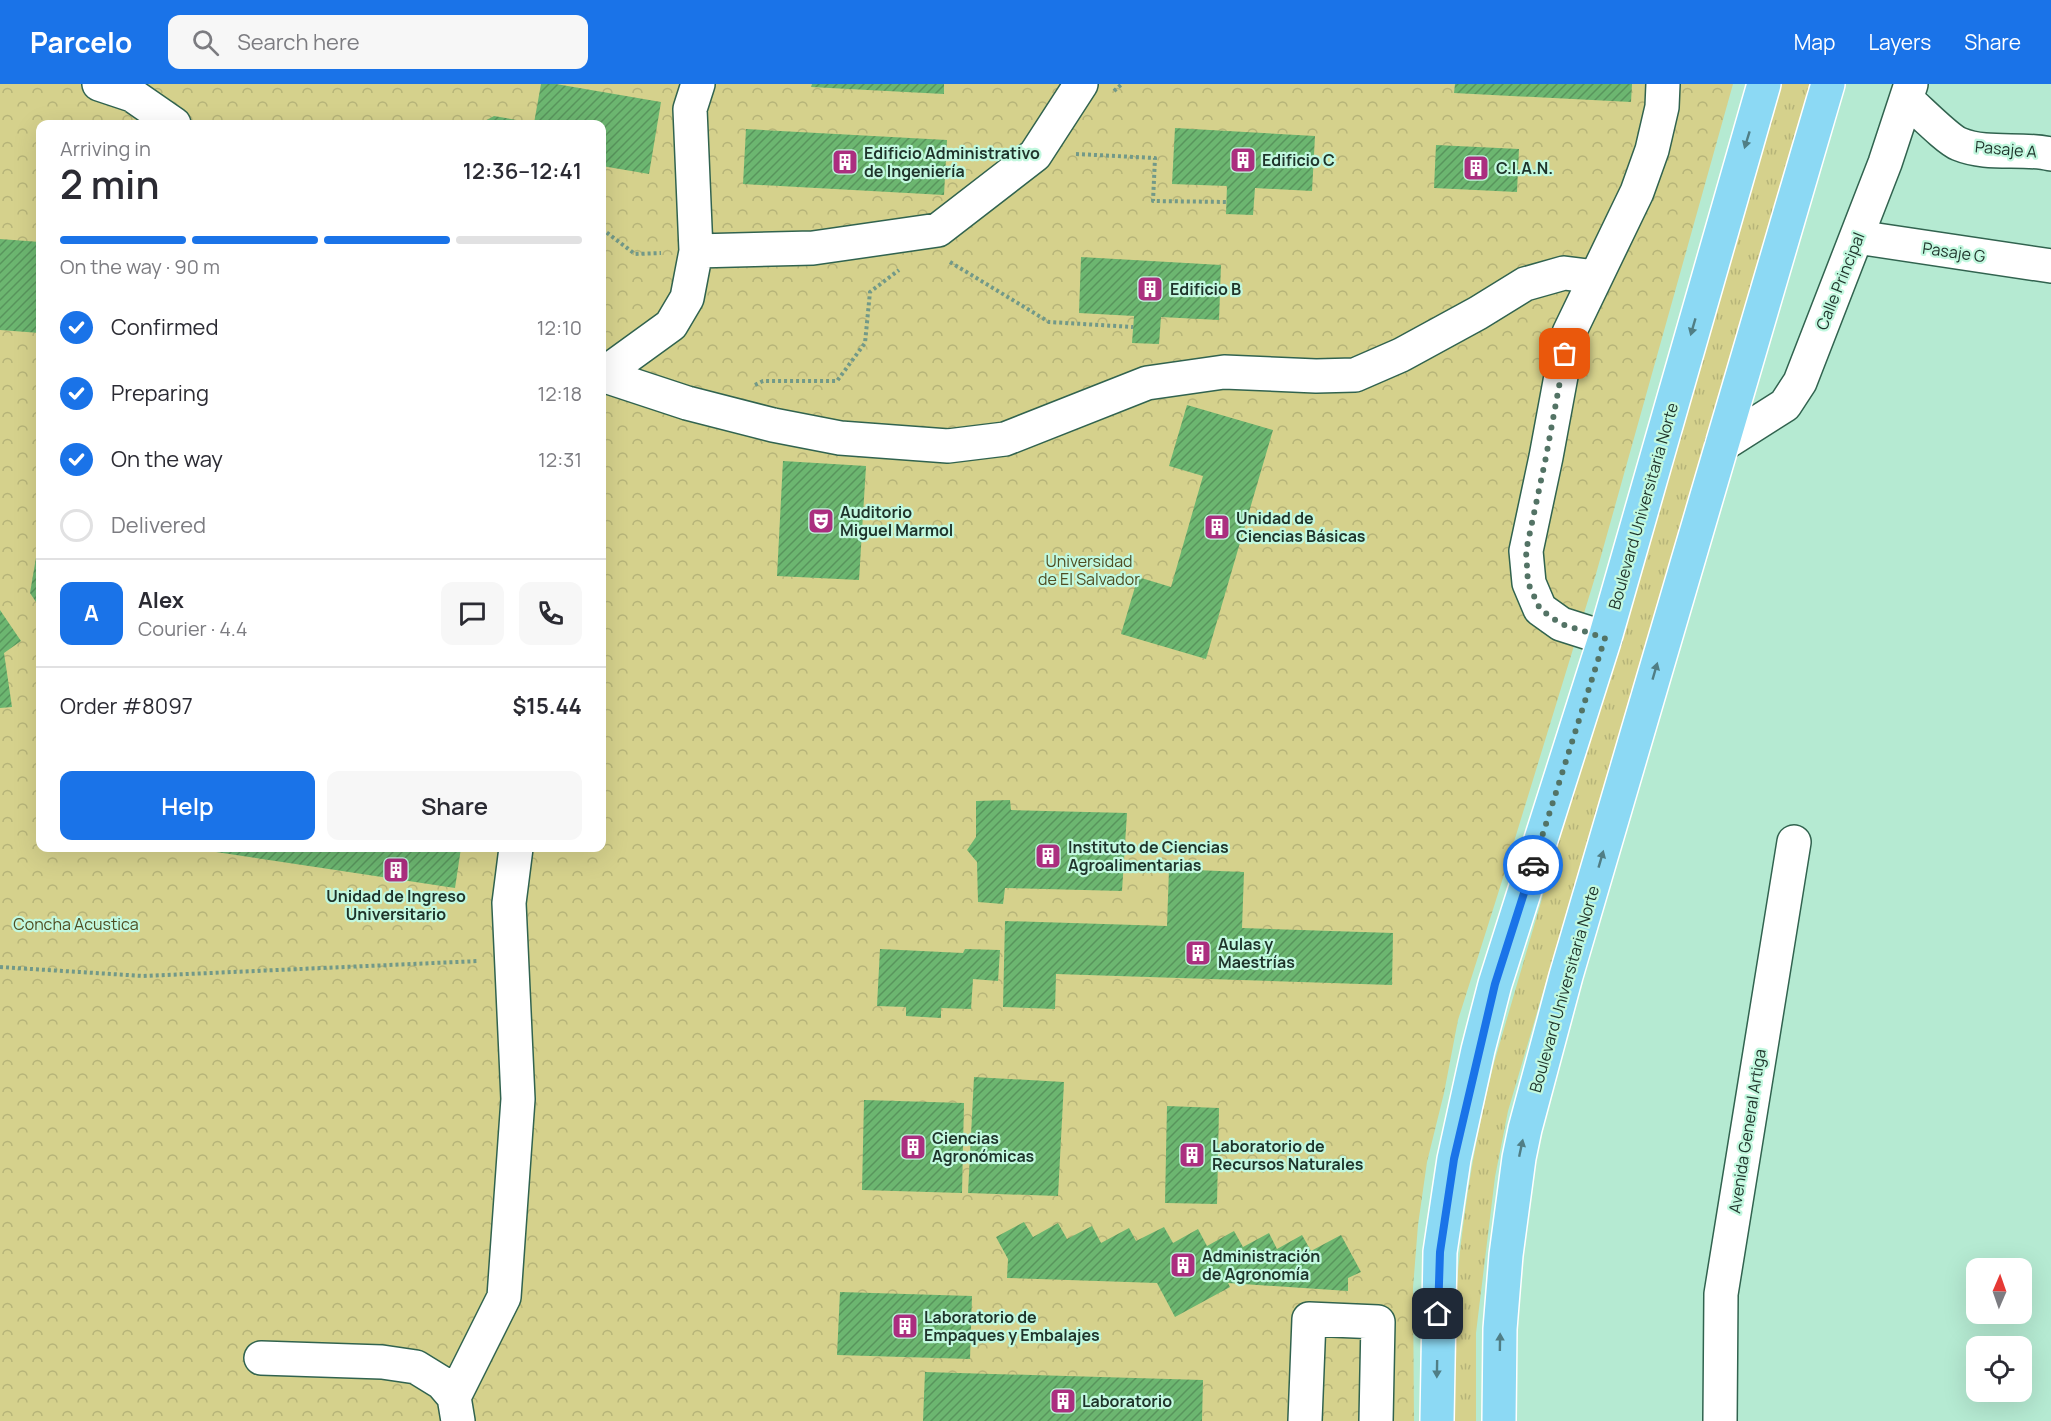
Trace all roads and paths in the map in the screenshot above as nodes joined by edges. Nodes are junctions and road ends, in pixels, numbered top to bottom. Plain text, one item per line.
1 (99, 84) edge
2 (698, 84) edge
3 (1081, 84) edge
4 (1663, 84) edge
5 (1764, 84) edge
6 (1828, 84) edge
7 (1909, 91) edge
8 (168, 120) edge
9 (1074, 154) dead end
10 (2051, 154) edge
11 (1227, 202) dead end
12 (606, 232) edge
13 (1857, 237) junction
14 (696, 251) junction
15 (947, 260) dead end
16 (2051, 266) edge
17 (1596, 277) junction
18 (1134, 327) dead end
19 (606, 372) edge
20 (606, 376) edge
21 (1722, 445) junction
22 (1605, 638) junction
23 (1794, 842) dead end
24 (515, 852) edge
25 (512, 958) junction
26 (0, 967) edge
27 (261, 1358) dead end
28 (456, 1409) edge
29 (1305, 1421) edge
30 (1376, 1421) edge
31 (1437, 1421) edge
32 (1499, 1421) edge
33 (1720, 1421) edge

1 - 8 street
2 - 14 street
3 - 14 street
4 - 17 street
5 -> 22 main road, Boulevard Universitaria Norte
6 - 21 main road, Boulevard Universitaria Norte
7 - 10 street, Pasaje A
7 - 13 street, Calle Principal
9 - 11 path
12 - 14 path
13 - 16 street, Pasaje G
13 - 21 street, Calle Principal
14 - 19 street
15 - 18 path
17 - 20 street
17 - 22 street
32 -> 21 main road, Boulevard Universitaria Norte
22 -> 31 main road, Boulevard Universitaria Norte
23 - 33 street, Avenida General Artiga
24 - 25 street
25 - 26 path
25 - 28 street
27 - 28 street
29 - 30 street

